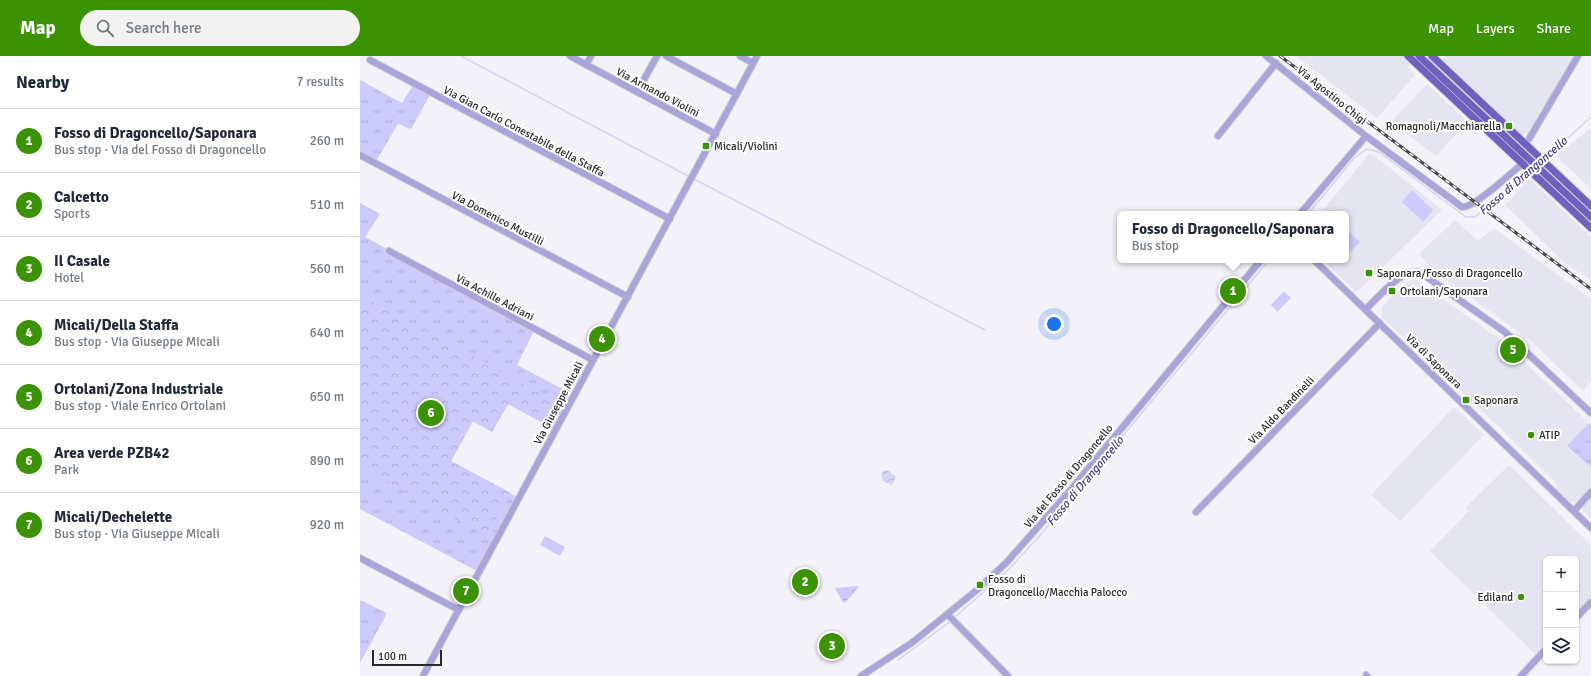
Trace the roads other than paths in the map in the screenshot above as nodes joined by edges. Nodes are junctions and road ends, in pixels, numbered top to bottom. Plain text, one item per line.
1 (570, 56) edge
2 (591, 56) edge
3 (657, 56) edge
4 (666, 56) edge
5 (740, 56) edge
6 (757, 56) edge
7 (1266, 56) edge
8 (1408, 56) edge
9 (1419, 56) edge
10 (1432, 56) edge
11 (1578, 56) edge
12 (370, 60) dead end
13 (753, 63) junction
14 (1276, 63) junction
15 (586, 65) junction
16 (637, 92) junction
17 (737, 94) junction
18 (716, 134) junction
19 (1218, 136) dead end
20 (1366, 136) junction
21 (1529, 139) dead end
22 (360, 155) edge
23 (1522, 164) junction
24 (1591, 206) edge
25 (1303, 211) edge
26 (1591, 217) edge
27 (670, 219) junction
28 (1591, 228) edge
29 (389, 251) dead end
30 (1258, 263) edge
31 (1317, 263) edge
32 (628, 297) junction
33 (1366, 309) junction
34 (1380, 323) junction
35 (593, 360) junction
36 (1591, 413) edge
37 (1591, 492) edge
38 (1574, 511) junction
39 (1196, 512) dead end
40 (1591, 528) edge
41 (360, 558) edge
42 (1591, 602) edge
43 (459, 610) junction
44 (1579, 615) edge
45 (951, 618) junction
46 (1543, 652) edge
47 (1523, 675) edge
48 (423, 676) edge
49 (862, 676) edge
50 (1008, 676) edge

1 - 15 street, Via Armando Violini
2 - 15 street
3 - 16 street
4 - 17 street
5 - 13 street
6 - 13 street, Via Giuseppe Micali
7 - 14 street, Via Agostino Chigi
8 - 23 main road
9 - 26 main road
10 - 24 main road
11 - 21 street
12 - 27 street, Via Gian Carlo Conestabile della Staffa
13 - 17 street, Via Giuseppe Micali
14 - 19 street
14 - 20 street, Via Agostino Chigi
15 - 16 street, Via Armando Violini
16 - 18 street, Via Armando Violini
17 - 18 street, Via Giuseppe Micali
18 - 27 street, Via Giuseppe Micali
20 - 23 street
20 - 25 street
22 - 32 street, Via Domenico Mustilli
23 - 28 main road
27 - 32 street, Via Giuseppe Micali
29 - 35 street, Via Achille Adriani
30 - 45 street, Via del Fosso di Dragoncello
31 - 33 street, Via di Saponara
32 - 35 street, Via Giuseppe Micali
33 - 34 street, Via di Saponara
33 - 36 street
34 - 38 street, Via di Saponara
34 - 39 street, Via Aldo Bandinelli
35 - 43 street, Via Giuseppe Micali
37 - 38 street
38 - 40 street, Via di Saponara
41 - 43 street
42 - 44 street
43 - 48 street, Via Giuseppe Micali
45 - 49 street, Via del Fosso di Dragoncello
45 - 50 street
46 - 47 street

